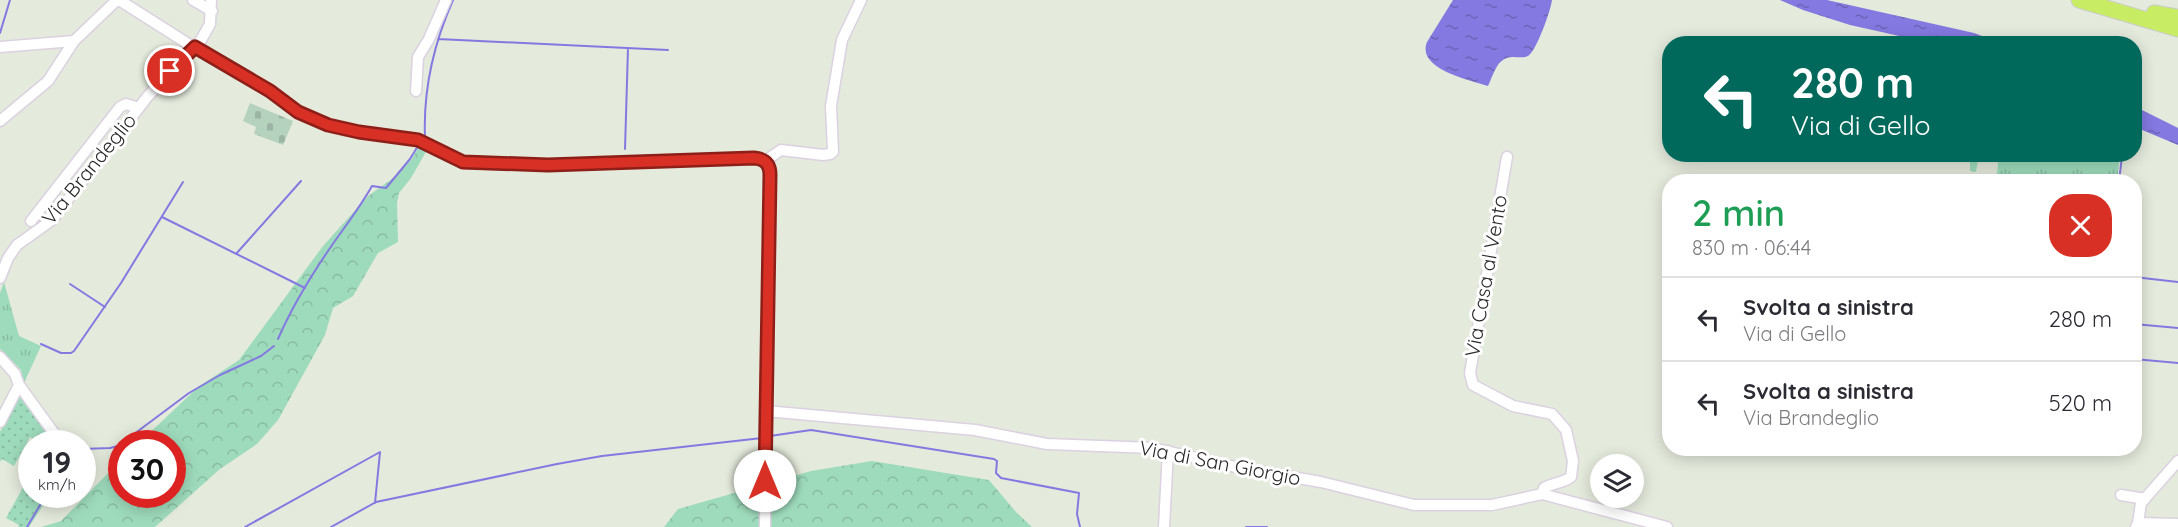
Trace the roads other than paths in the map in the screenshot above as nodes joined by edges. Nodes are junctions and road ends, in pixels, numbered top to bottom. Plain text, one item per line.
1 (118, 0) edge
2 (193, 0) edge
3 (446, 0) edge
4 (861, 0) edge
5 (2079, 0) edge
6 (2109, 0) edge
7 (211, 6) edge
8 (2152, 17) junction
9 (2178, 18) edge
10 (2178, 29) edge
11 (2178, 35) edge
12 (74, 41) junction
13 (0, 47) edge
14 (195, 47) junction
15 (416, 91) dead end
16 (139, 108) junction
17 (0, 121) edge
18 (1507, 157) dead end
19 (765, 161) junction
20 (32, 221) dead end
21 (0, 278) edge
22 (0, 357) edge
23 (19, 385) junction
24 (766, 411) junction
25 (0, 422) edge
26 (52, 430) edge
27 (1168, 451) junction
28 (2178, 461) edge
29 (1542, 494) junction
30 (2121, 495) dead end
31 (2145, 499) junction
32 (2178, 524) edge
33 (2137, 525) edge
34 (765, 527) edge
35 (1164, 527) edge
36 (1667, 527) edge

1 - 12 street
1 - 14 street
2 - 7 street
3 - 15 street
4 - 19 street
5 - 8 highway
6 - 8 highway
7 - 14 street, Via Brandeglio
8 - 9 highway
8 - 10 highway
8 - 11 highway
12 - 13 street
12 - 17 street
14 - 16 street, Via Brandeglio
14 - 19 street
16 - 20 street
16 - 21 street, Via Brandeglio
18 - 29 street, Via Casa al Vento
19 - 24 street
22 - 23 street
23 - 25 street
23 - 26 street
24 - 27 street, Via di San Giorgio
24 - 34 street
27 - 29 street, Via di San Giorgio
27 - 35 street
28 - 31 street
29 - 36 street, Via di San Giorgio
30 - 31 street
31 - 33 street
32 - 33 street

